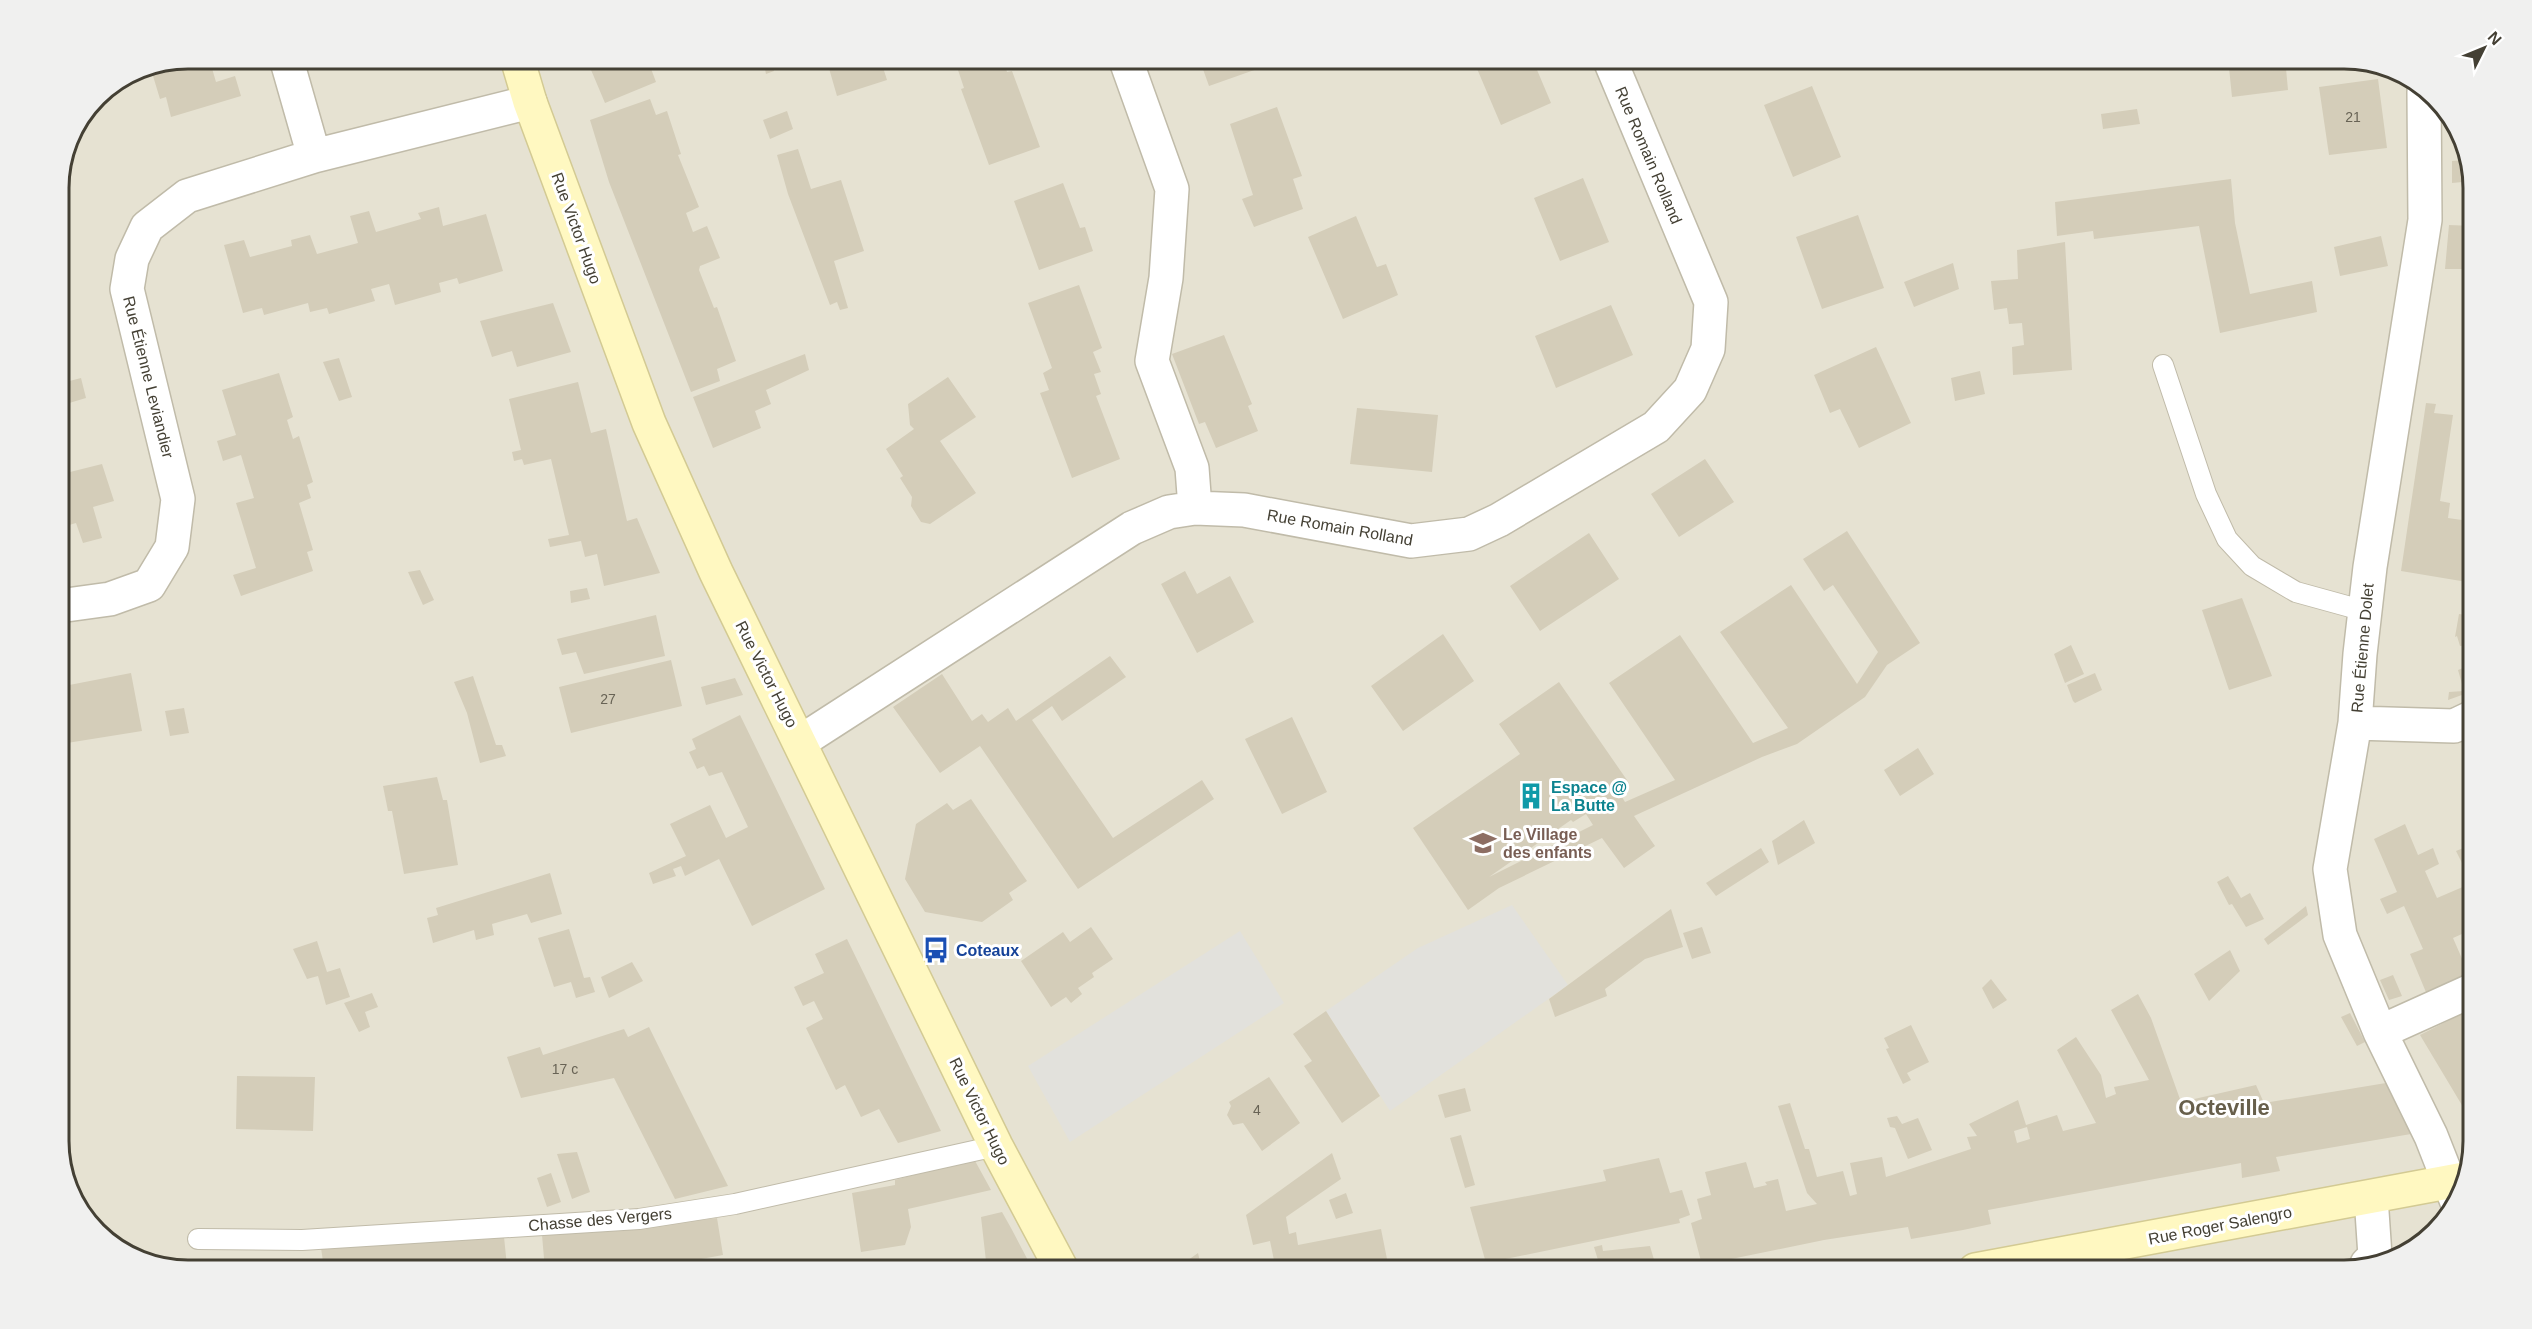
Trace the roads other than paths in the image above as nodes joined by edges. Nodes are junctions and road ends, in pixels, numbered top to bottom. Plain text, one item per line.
1 (289, 69) edge
2 (520, 69) edge
3 (1129, 69) edge
4 (1614, 69) edge
5 (2424, 101) edge
6 (530, 102) junction
7 (315, 156) junction
8 (2163, 365) dead end
9 (1195, 508) junction
10 (69, 605) edge
11 (2365, 611) junction
12 (2463, 722) edge
13 (2355, 723) junction
14 (800, 742) junction
15 (2463, 995) edge
16 (2380, 1032) junction
17 (996, 1146) junction
18 (2455, 1184) edge
19 (2453, 1188) edge
20 (2371, 1197) junction
21 (198, 1239) dead end
22 (2375, 1256) edge
23 (1057, 1260) edge
24 (2030, 1260) edge

1 - 7 street
2 - 6 main road, Rue Victor Hugo
3 - 9 street
4 - 9 street, Rue Romain Rolland
5 - 11 street, Rue Étienne Dolet
6 - 7 street, Rue Étienne Leviandier
6 - 14 main road, Rue Victor Hugo
7 - 10 street, Rue Étienne Leviandier
8 - 11 lane
9 - 14 street, Rue Romain Rolland
11 - 13 street, Rue Étienne Dolet
12 - 13 street
13 - 16 street, Rue Étienne Dolet
14 - 17 main road, Rue Victor Hugo
15 - 16 street
16 - 18 street, Rue Étienne Dolet
17 - 21 lane, Chasse des Vergers
17 - 23 main road, Rue Victor Hugo
19 - 20 main road, Rue Roger Salengro
20 - 22 street
20 - 24 main road, Rue Roger Salengro

